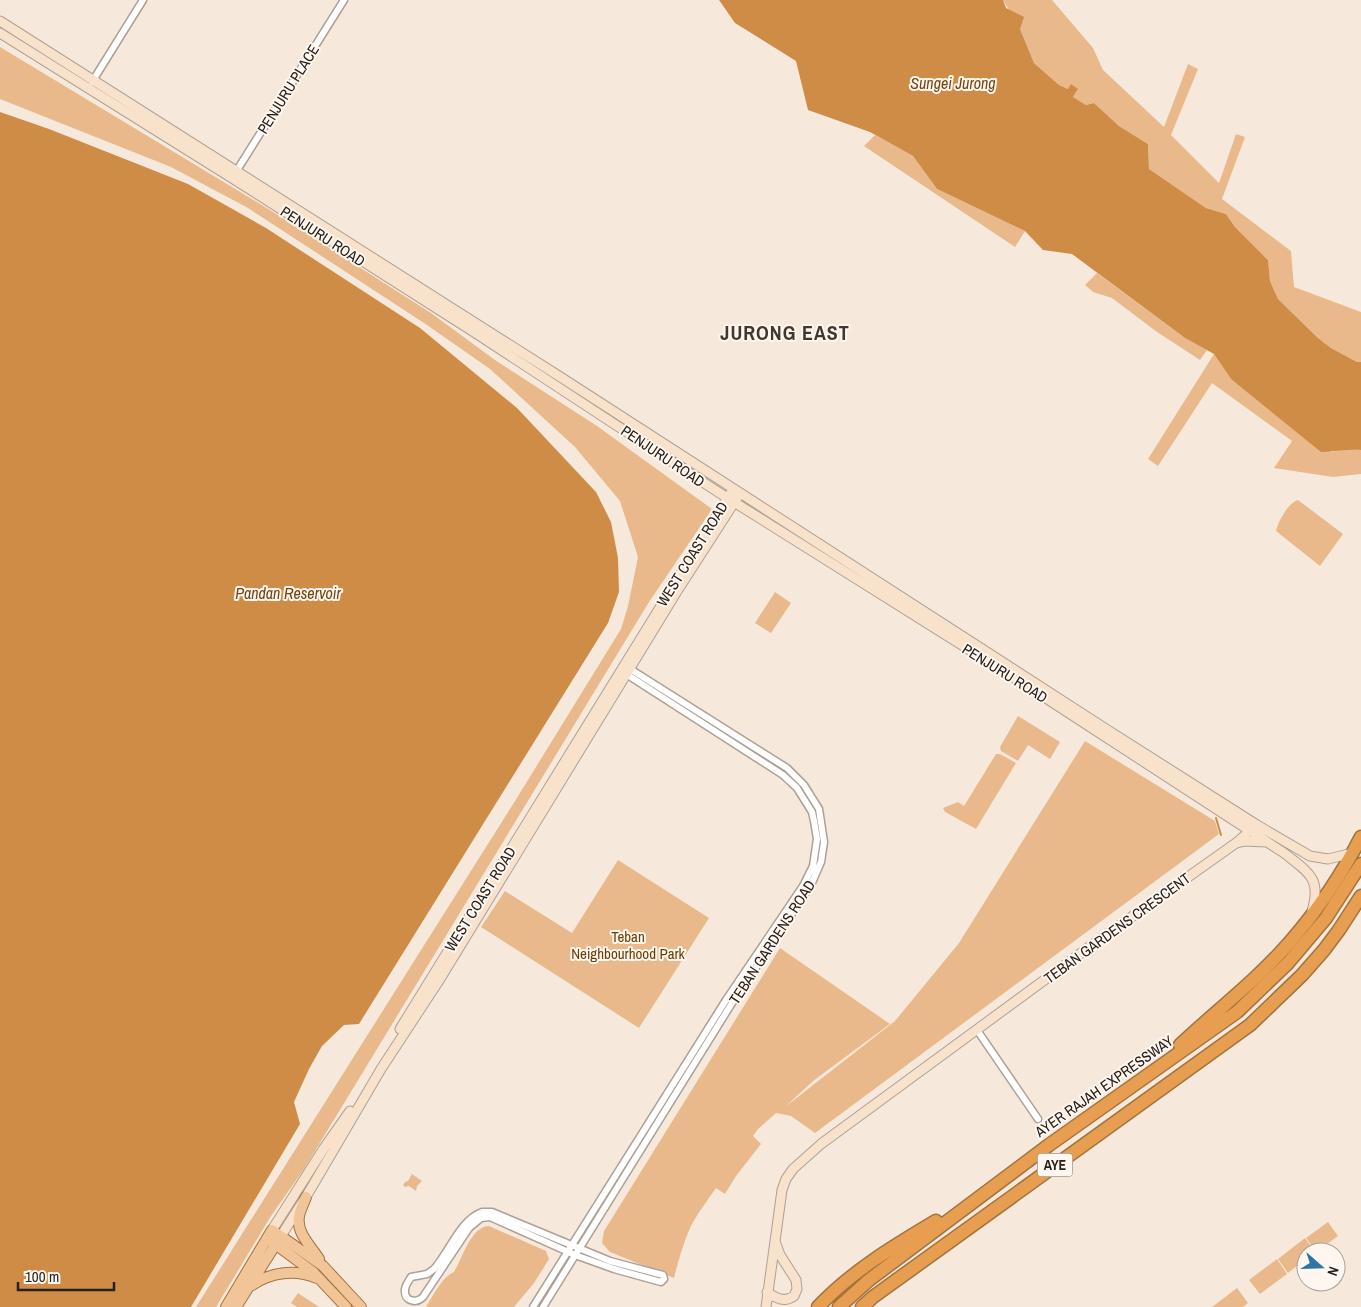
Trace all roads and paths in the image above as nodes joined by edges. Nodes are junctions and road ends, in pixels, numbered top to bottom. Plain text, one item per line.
1 (143, 0) edge
2 (344, 0) edge
3 (0, 22) edge
4 (0, 33) edge
5 (91, 83) junction
6 (235, 174) junction
7 (736, 491) junction
8 (731, 500) junction
9 (625, 670) junction
10 (1015, 674) junction
11 (1233, 820) junction
12 (1254, 828) junction
13 (1361, 837) edge
14 (1266, 842) junction
15 (1236, 843) junction
16 (1353, 852) junction
17 (1361, 864) edge
18 (1361, 896) edge
19 (1309, 918) junction
20 (729, 1002) junction
21 (977, 1030) junction
22 (1176, 1054) junction
23 (1038, 1119) dead end
24 (988, 1190) junction
25 (306, 1197) junction
26 (274, 1237) junction
27 (775, 1241) junction
28 (570, 1249) junction
29 (579, 1249) junction
30 (575, 1255) junction
31 (324, 1266) junction
32 (324, 1282) junction
33 (249, 1287) junction
34 (767, 1292) junction
35 (871, 1302) edge
36 (226, 1307) edge
37 (236, 1307) edge
38 (346, 1307) edge
39 (360, 1307) edge
40 (533, 1307) edge
41 (543, 1307) edge
42 (766, 1307) edge
43 (818, 1307) edge
44 (839, 1307) edge
45 (862, 1307) edge

1 - 5 street
2 - 6 street, PENJURU PLACE
3 - 5 main road, PENJURU ROAD
4 - 5 main road, PENJURU ROAD
5 - 6 main road, PENJURU ROAD
6 - 7 main road, PENJURU ROAD
6 - 8 main road, PENJURU ROAD
7 - 8 main road, WEST COAST ROAD
7 - 10 main road, PENJURU ROAD
8 - 9 main road, WEST COAST ROAD
8 - 10 main road, PENJURU ROAD
9 - 20 street, TEBAN GARDENS ROAD
9 - 25 main road, WEST COAST ROAD
9 - 26 main road, WEST COAST ROAD
10 - 11 main road, PENJURU ROAD
10 - 12 main road, PENJURU ROAD
11 - 12 main road, PENJURU ROAD
11 - 15 main road
12 - 14 main road, PENJURU ROAD
12 - 15 main road, TEBAN GARDENS CRESCENT
12 - 16 main road, PENJURU ROAD
13 - 16 highway
14 - 15 main road
14 - 19 main road, PENJURU ROAD
15 - 21 main road, TEBAN GARDENS CRESCENT
16 - 19 highway
17 - 22 highway, AYER RAJAH EXPRESSWAY / AYE
18 - 35 highway, AYE
19 - 22 highway
20 - 28 street, TEBAN GARDENS ROAD
20 - 29 street, TEBAN GARDENS ROAD
21 - 23 street
21 - 27 main road, TEBAN GARDENS CRESCENT
22 - 24 highway, AYER RAJAH EXPRESSWAY / AYE
24 - 43 highway
24 - 44 highway, AYER RAJAH EXPRESSWAY / AYE
25 - 26 main road, WEST COAST ROAD
25 - 31 main road
26 - 31 main road
26 - 32 main road
26 - 33 main road, WEST COAST ROAD
26 - 36 main road, WEST COAST ROAD
27 - 34 main road, TEBAN GARDENS CRESCENT
27 - 34 main road
28 - 28 street
28 - 29 street
28 - 30 street
28 - 40 street, TEBAN GARDENS ROAD
29 - 30 street, TEBAN GARDENS ROAD
29 - 30 street
30 - 41 street, TEBAN GARDENS ROAD
31 - 39 main road
32 - 33 main road
32 - 38 main road
33 - 37 main road, WEST COAST ROAD
34 - 42 main road, TEBAN GARDENS CRESCENT
35 - 45 highway, AYE

